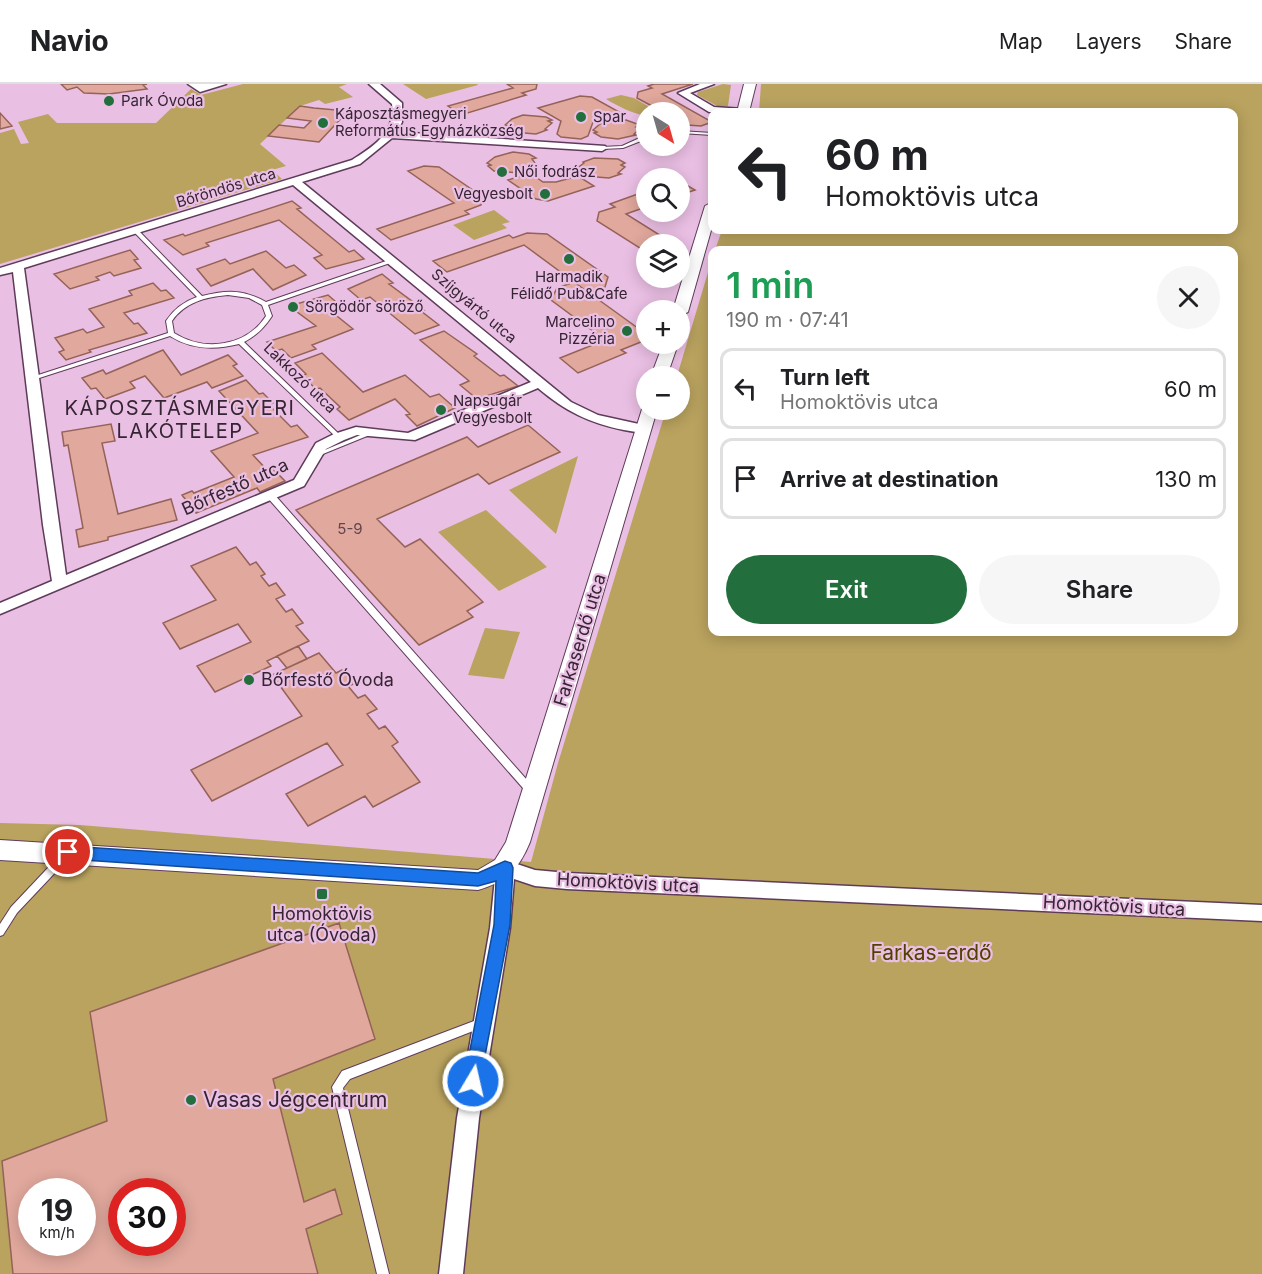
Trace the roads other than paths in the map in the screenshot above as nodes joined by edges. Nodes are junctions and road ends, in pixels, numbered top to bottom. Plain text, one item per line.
1 (193, 84) edge
2 (221, 84) edge
3 (374, 84) edge
4 (709, 84) edge
5 (750, 84) edge
6 (709, 108) edge
7 (744, 108) edge
8 (690, 133) edge
9 (708, 134) edge
10 (390, 135) junction
11 (636, 141) edge
12 (602, 148) joint
13 (296, 182) junction
14 (708, 219) edge
15 (136, 231) junction
16 (391, 261) junction
17 (18, 266) junction
18 (0, 272) edge
19 (201, 298) junction
20 (684, 300) edge
21 (265, 304) junction
22 (171, 334) junction
23 (240, 341) junction
24 (31, 379) junction
25 (540, 383) junction
26 (636, 418) edge
27 (646, 420) edge
28 (370, 433) junction
29 (339, 437) junction
30 (316, 455) junction
31 (270, 495) junction
32 (60, 584) junction
33 (0, 609) edge
34 (533, 794) junction
35 (0, 850) edge
36 (68, 852) junction
37 (505, 868) junction
38 (1262, 913) edge
39 (0, 932) edge
40 (482, 1023) junction
41 (383, 1274) edge
42 (451, 1274) edge

1 - 2 street
3 - 10 street
4 - 6 street
5 - 7 street
8 - 9 lane
10 - 12 street
10 - 13 street, Bőröndös utca
11 - 12 lane
13 - 15 street, Bőröndös utca
13 - 16 street, Szíjgyártó utca
14 - 20 street
15 - 17 street, Bőröndös utca
15 - 19 lane
16 - 21 lane
16 - 25 street, Szíjgyártó utca
17 - 18 street, Bőröndös utca
17 - 24 street
19 - 21 lane
19 - 22 lane
21 - 23 lane, Lakkozó utca
22 - 23 lane, Lakkozó utca
22 - 24 lane
23 - 29 lane, Lakkozó utca
24 - 32 street
25 - 26 street, Szíjgyártó utca
25 - 28 street, Bőrfestő utca
27 - 34 street, Farkaserdő utca
28 - 29 street, Bőrfestő utca
28 - 30 lane
29 - 30 street, Bőrfestő utca
30 - 31 street, Bőrfestő utca
31 - 32 street, Bőrfestő utca
31 - 34 lane
32 - 33 street, Bőrfestő utca
34 - 37 street, Farkaserdő utca
35 - 36 street
36 - 37 street
36 - 39 lane
37 - 38 street, Homoktövis utca
37 - 40 street
40 - 41 lane
40 - 42 street

